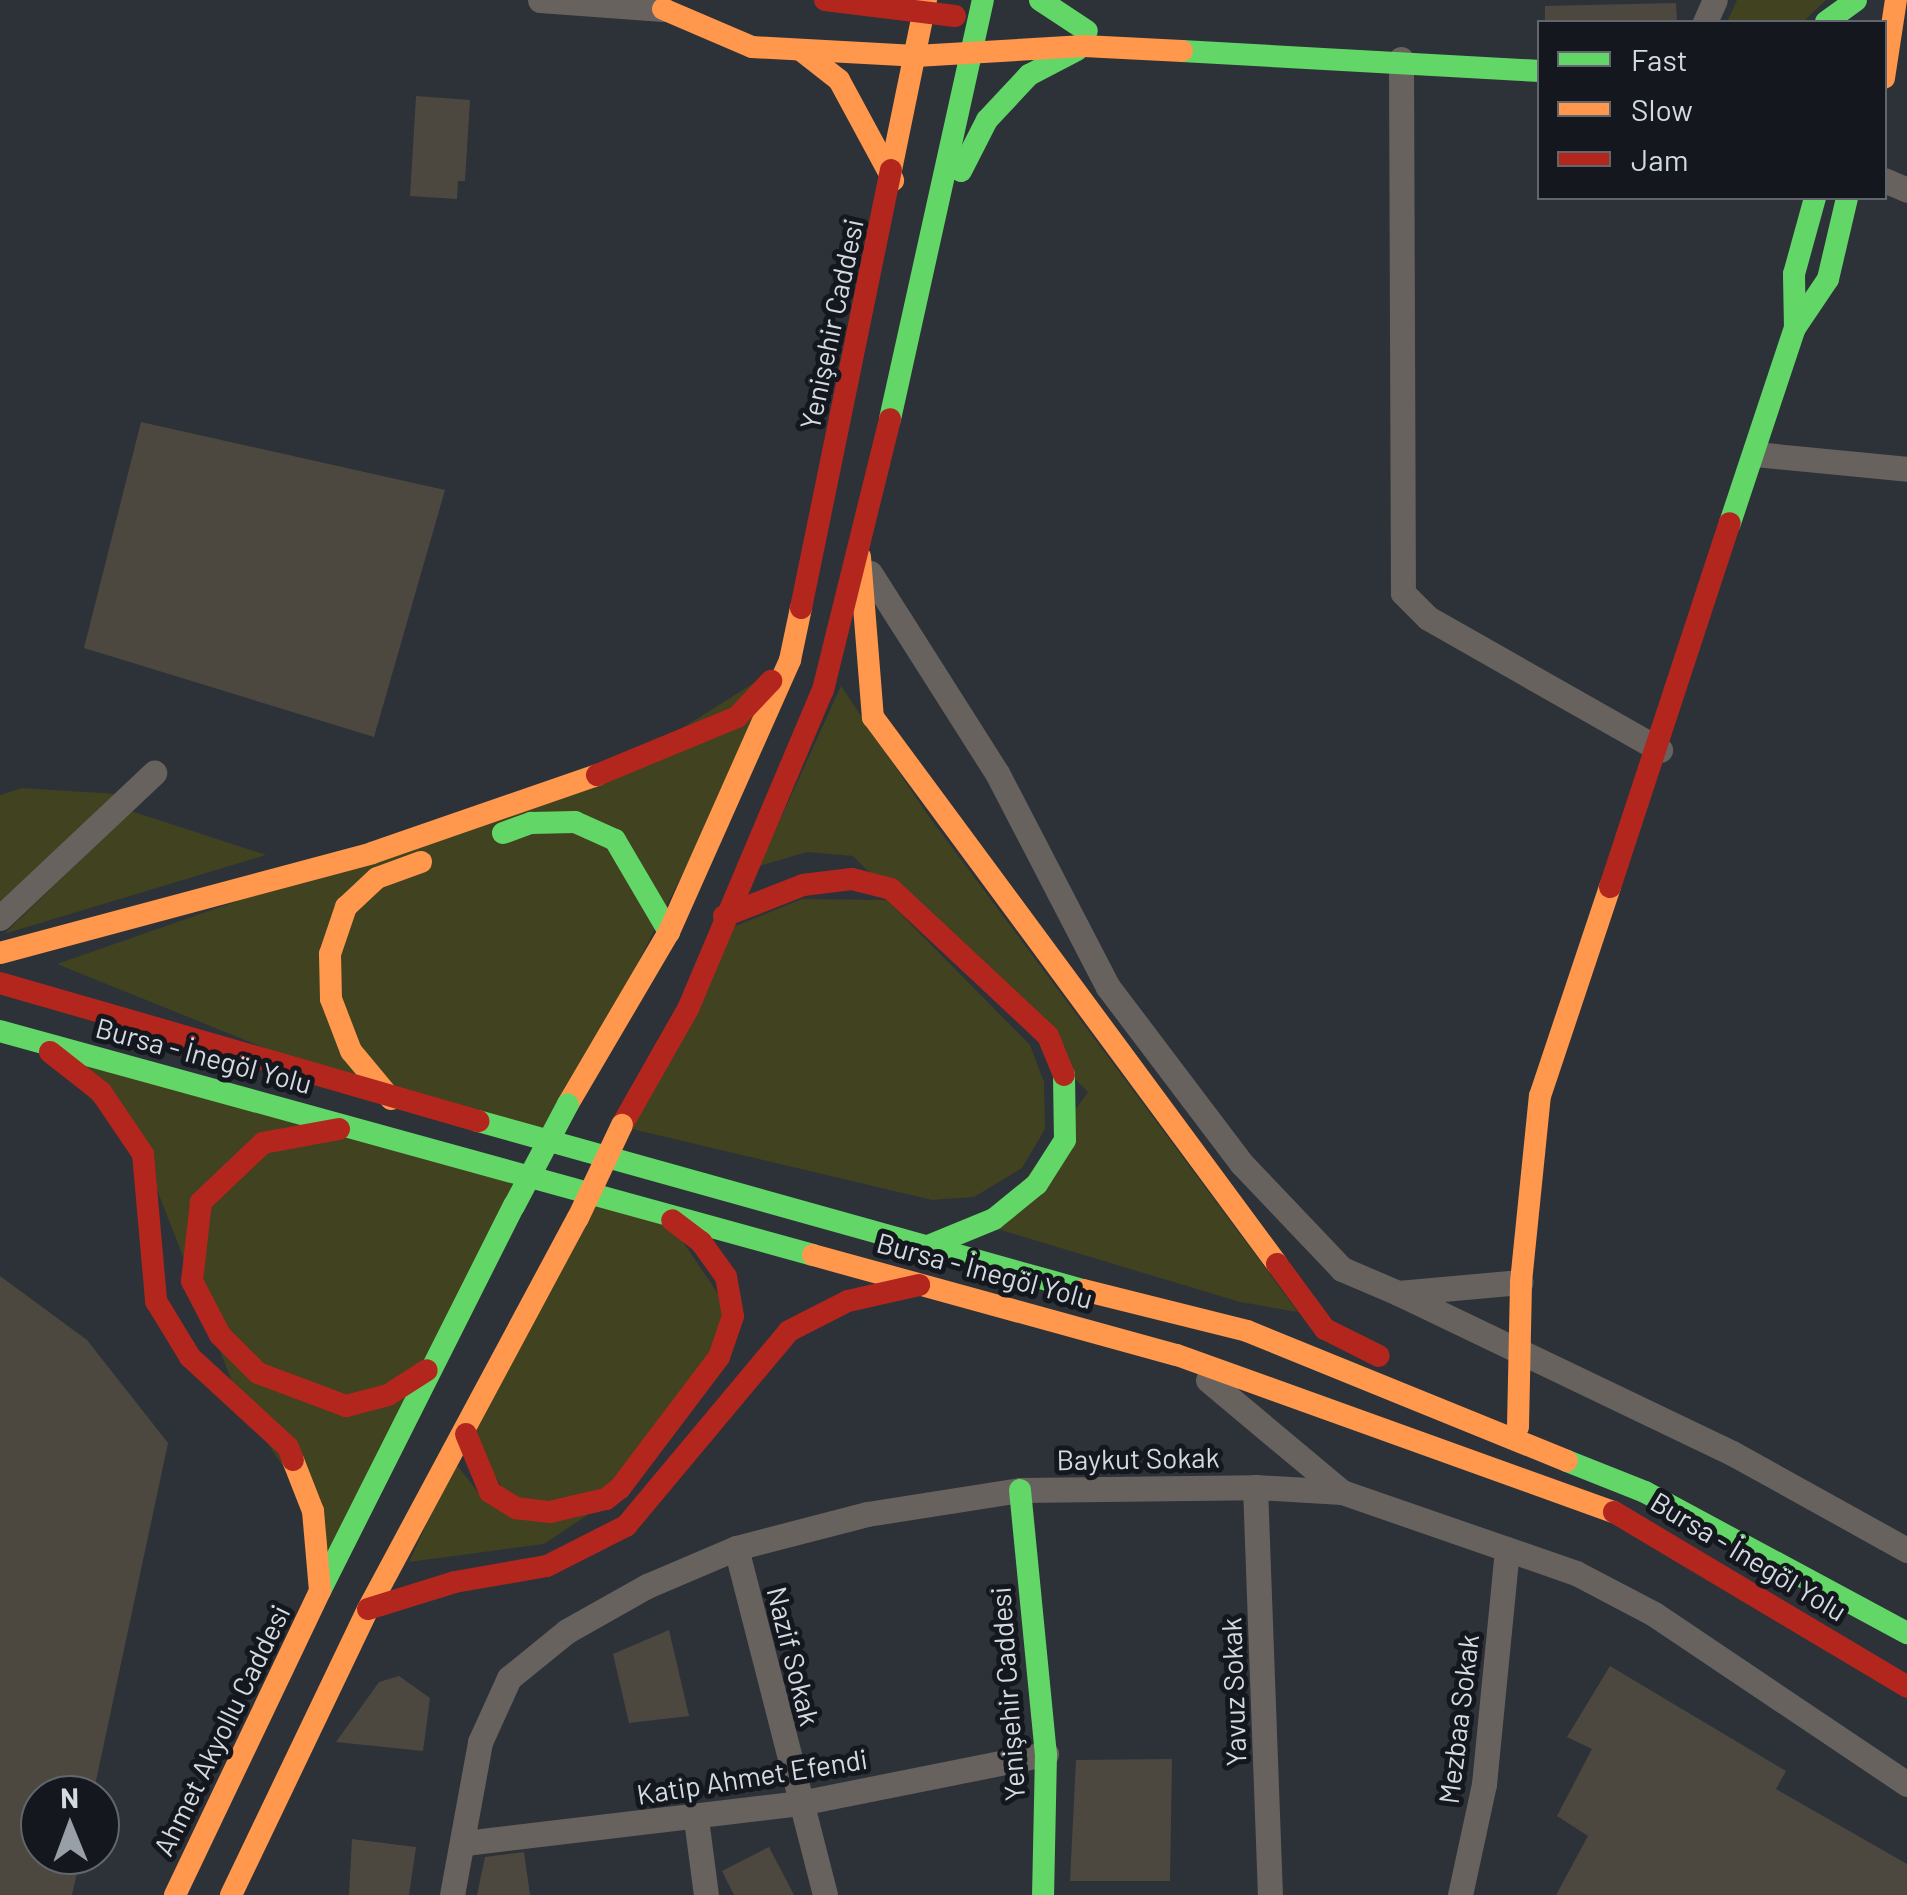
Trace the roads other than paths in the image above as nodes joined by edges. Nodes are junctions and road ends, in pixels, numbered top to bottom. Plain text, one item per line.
1 (540, 0) edge
2 (825, 0) edge
3 (1040, 0) edge
4 (1860, 0) edge
5 (1896, 0) edge
6 (713, 2) edge
7 (925, 6) edge
8 (663, 9) junction
9 (994, 16) edge
10 (1829, 20) edge
11 (1900, 36) edge
12 (1086, 38) junction
13 (802, 51) junction
14 (974, 53) junction
15 (916, 56) junction
16 (1401, 59) junction
17 (1887, 70) edge
18 (1537, 71) edge
19 (893, 180) junction
20 (1814, 200) edge
21 (1847, 200) edge
22 (918, 284) junction
23 (1795, 328) junction
24 (1755, 454) junction
25 (1907, 469) edge
26 (860, 557) junction
27 (790, 660) junction
28 (1660, 750) junction
29 (154, 772) dead end
30 (724, 916) junction
31 (0, 918) edge
32 (669, 932) junction
33 (0, 952) edge
34 (0, 984) edge
35 (0, 1032) edge
36 (35, 1040) junction
37 (391, 1098) junction
38 (352, 1127) junction
39 (665, 1215) junction
40 (920, 1249) junction
41 (1521, 1282) junction
42 (924, 1284) junction
43 (1398, 1294) junction
44 (1518, 1351) junction
45 (1177, 1354) junction
46 (427, 1370) junction
47 (1518, 1427) junction
48 (466, 1434) junction
49 (1255, 1487) junction
50 (1020, 1490) junction
51 (1342, 1492) junction
52 (1645, 1492) junction
53 (736, 1548) junction
54 (1507, 1549) junction
55 (1907, 1550) edge
56 (320, 1591) junction
57 (368, 1609) junction
58 (1907, 1633) edge
59 (1907, 1687) edge
60 (1046, 1754) junction
61 (1907, 1784) edge
62 (800, 1804) junction
63 (696, 1819) junction
64 (465, 1842) junction
65 (233, 1893) edge
66 (176, 1895) edge
67 (452, 1895) edge
68 (706, 1895) edge
69 (825, 1895) edge
70 (1042, 1895) edge
71 (1270, 1895) edge
72 (1460, 1895) edge

1 - 8 street
2 - 7 main road
3 - 12 main road
4 - 10 main road
5 - 11 main road
6 - 8 main road
7 - 9 main road
7 - 15 main road, Yenişehir Caddesi
8 - 13 main road
9 - 12 main road
9 - 14 main road
11 - 17 main road
12 - 14 main road
12 - 16 main road
12 - 22 main road
13 - 15 main road
13 - 19 main road
14 - 15 main road
14 - 22 main road
15 - 19 main road, Yenişehir Caddesi
16 - 18 main road
16 - 28 street
19 - 27 main road, Yenişehir Caddesi
20 - 23 main road
21 - 23 main road
22 - 26 main road
23 - 24 main road
24 - 25 street
24 - 28 main road
26 - 30 main road
26 - 43 street
26 - 47 main road
27 - 32 main road, Yenişehir Caddesi
27 - 33 main road
28 - 41 main road
29 - 31 street
30 - 40 main road
30 - 48 main road, bridge
32 - 37 main road
32 - 46 main road, Yenişehir Caddesi, bridge
34 - 37 main road, Bursa - İnegöl Yolu
35 - 36 main road, Bursa - İnegöl Yolu
36 - 38 main road, Bursa - İnegöl Yolu
36 - 56 main road
37 - 40 main road, Bursa - İnegöl Yolu
38 - 39 main road, Bursa - İnegöl Yolu
38 - 46 main road
39 - 42 main road, Bursa - İnegöl Yolu
39 - 48 main road
40 - 52 main road, Bursa - İnegöl Yolu
41 - 43 street
41 - 44 main road
42 - 45 main road, Bursa - İnegöl Yolu
42 - 57 main road
43 - 44 street
44 - 47 main road
44 - 55 street
45 - 51 street
45 - 59 main road, Bursa - İnegöl Yolu
46 - 56 main road, Ahmet Akyollu Caddesi
47 - 52 main road
48 - 57 main road
49 - 50 street, Baykut Sokak
49 - 51 street, Baykut Sokak
49 - 71 street, Yavuz Sokak
50 - 53 street, Baykut Sokak
50 - 60 main road, Yenişehir Caddesi
51 - 54 street, Baykut Sokak
52 - 58 main road, Bursa - İnegöl Yolu
53 - 62 street, Nazif Sokak
53 - 64 street, Baykut Sokak
54 - 61 street, Baykut Sokak
54 - 72 street, Mezbaa Sokak
56 - 66 main road, Ahmet Akyollu Caddesi
57 - 65 main road
60 - 62 street, Katip Ahmet Efendi
60 - 70 main road, Yenişehir Caddesi
62 - 63 street, Katip Ahmet Efendi
62 - 69 street, Nazif Sokak
63 - 64 street, Katip Ahmet Efendi
63 - 68 street
64 - 67 street, Baykut Sokak

